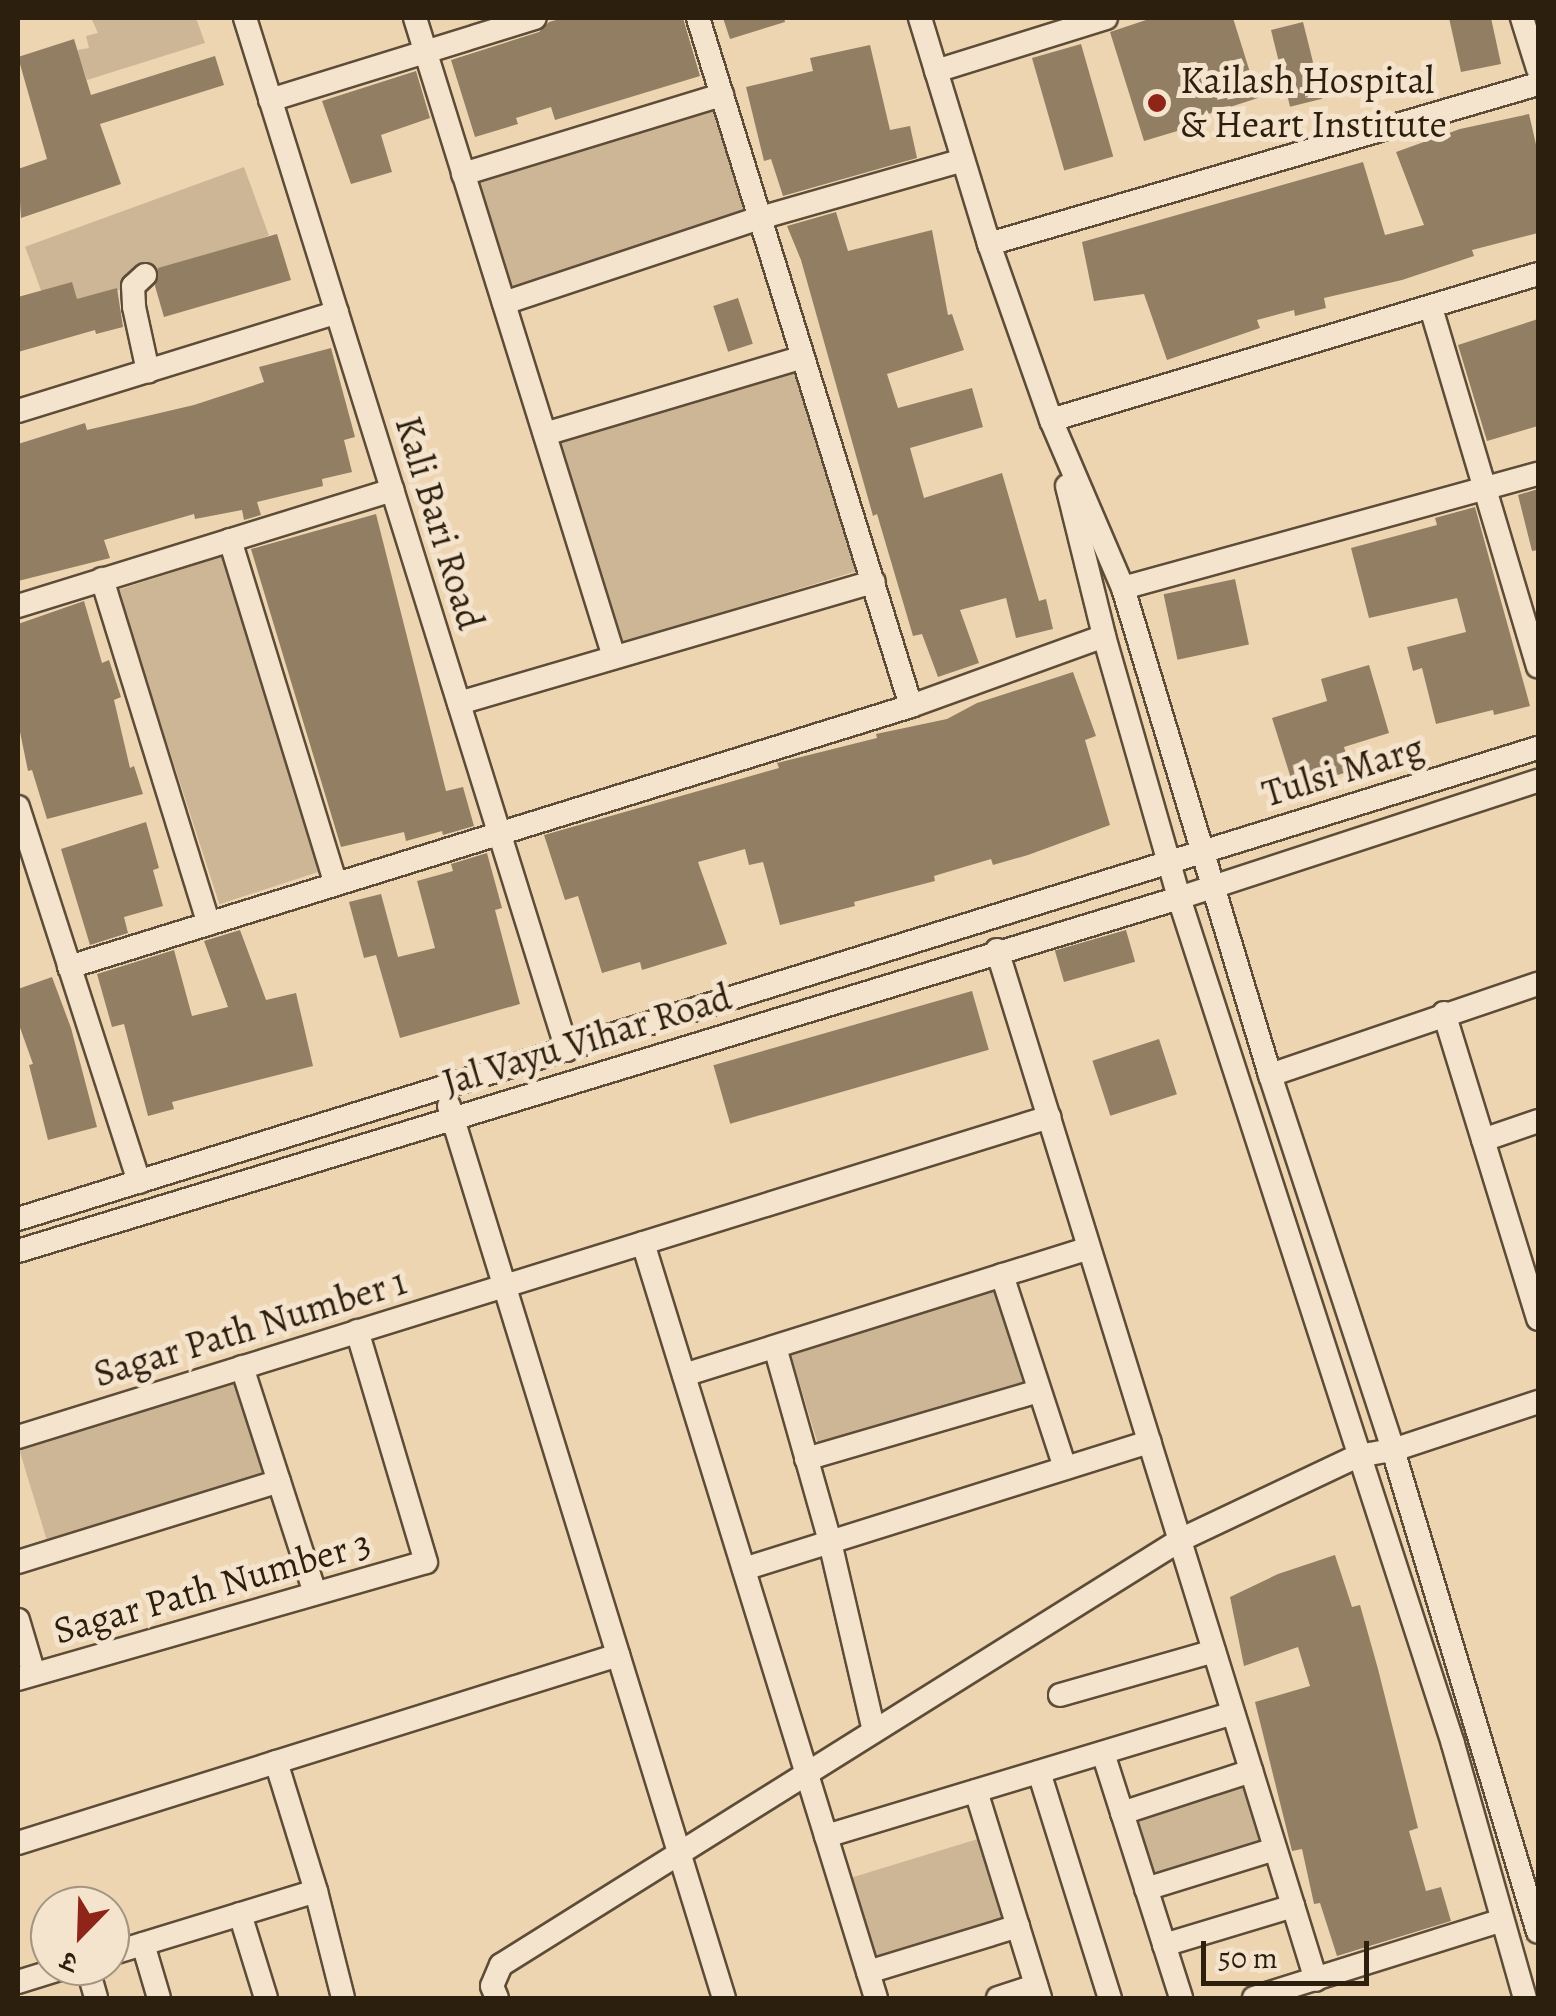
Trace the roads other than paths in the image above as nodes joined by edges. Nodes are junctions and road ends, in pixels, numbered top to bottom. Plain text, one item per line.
1 (244, 18) edge
2 (415, 18) edge
3 (535, 18) edge
4 (698, 18) edge
5 (920, 18) edge
6 (1106, 18) edge
7 (1522, 18) edge
8 (426, 52) junction
9 (1538, 69) edge
10 (936, 71) junction
11 (1538, 84) edge
12 (722, 95) junction
13 (270, 100) junction
14 (963, 160) junction
15 (463, 174) junction
16 (760, 218) junction
17 (989, 244) junction
18 (1538, 274) edge
19 (145, 275) dead end
20 (504, 303) junction
21 (1431, 308) junction
22 (337, 312) junction
23 (803, 357) junction
24 (148, 371) junction
25 (18, 411) edge
26 (1051, 420) junction
27 (544, 434) junction
28 (1538, 474) edge
29 (1488, 489) junction
30 (392, 490) junction
31 (230, 540) junction
32 (102, 580) junction
33 (874, 582) junction
34 (1123, 588) junction
35 (18, 606) edge
36 (1104, 636) junction
37 (614, 657) junction
38 (1538, 666) edge
39 (459, 703) junction
40 (911, 706) junction
41 (1171, 741) junction
42 (1538, 748) edge
43 (1139, 749) junction
44 (1538, 781) edge
45 (18, 807) edge
46 (498, 832) junction
47 (1204, 850) junction
48 (1168, 861) junction
49 (335, 882) junction
50 (1216, 886) junction
51 (1179, 898) junction
52 (209, 924) junction
53 (997, 950) junction
54 (70, 967) junction
55 (1538, 984) edge
56 (1444, 1013) junction
57 (567, 1050) junction
58 (1270, 1075) junction
59 (443, 1088) junction
60 (1049, 1117) junction
61 (452, 1118) junction
62 (1538, 1121) edge
63 (1483, 1140) junction
64 (139, 1182) junction
65 (18, 1219) edge
66 (643, 1243) junction
67 (1089, 1248) junction
68 (18, 1252) edge
69 (1002, 1276) junction
70 (504, 1286) junction
71 (1538, 1319) edge
72 (358, 1332) junction
73 (775, 1347) junction
74 (242, 1367) junction
75 (684, 1374) junction
76 (1039, 1391) junction
77 (1538, 1402) edge
78 (18, 1437) edge
79 (1150, 1442) junction
80 (1393, 1450) junction
81 (1358, 1456) junction
82 (806, 1460) junction
83 (1065, 1468) junction
84 (279, 1481) junction
85 (1180, 1540) junction
86 (830, 1542) junction
87 (18, 1562) edge
88 (744, 1569) junction
89 (315, 1594) junction
90 (18, 1620) edge
91 (1214, 1651) junction
92 (618, 1655) junction
93 (26, 1677) edge
94 (1060, 1695) dead end
95 (1233, 1713) junction
96 (874, 1731) junction
97 (1103, 1752) junction
98 (276, 1762) junction
99 (1251, 1771) junction
100 (1039, 1772) junction
101 (807, 1773) junction
102 (976, 1791) junction
103 (1122, 1813) junction
104 (826, 1836) junction
105 (18, 1843) edge
106 (1276, 1849) junction
107 (679, 1854) junction
108 (1146, 1889) junction
109 (316, 1891) junction
110 (1293, 1906) junction
111 (240, 1914) junction
112 (1500, 1921) junction
113 (1018, 1926) junction
114 (1538, 1932) edge
115 (142, 1944) junction
116 (1164, 1946) junction
117 (130, 1948) edge
118 (868, 1972) junction
119 (1316, 1980) junction
120 (18, 1985) edge
121 (1038, 1992) edge
122 (21, 1998) edge
123 (158, 1998) edge
124 (266, 1998) edge
125 (342, 1998) edge
126 (497, 1998) edge
127 (724, 1998) edge
128 (876, 1998) edge
129 (998, 1998) edge
130 (1110, 1998) edge
131 (1181, 1998) edge
132 (1254, 1998) edge
133 (1525, 1998) edge

1 - 13 street, Kali Bari Road
2 - 8 street
3 - 8 street
4 - 12 street
5 - 10 street
6 - 10 street
7 - 9 street
8 - 13 street
8 - 15 street
10 - 14 street
11 - 17 street
12 - 15 street
12 - 16 street
13 - 22 street, Kali Bari Road
14 - 16 street
14 - 17 street
15 - 20 street
16 - 20 street
16 - 23 street
17 - 26 street
18 - 21 street
19 - 24 street
20 - 27 street
21 - 26 street
21 - 29 street
22 - 24 street
22 - 30 street, Kali Bari Road
23 - 27 street
23 - 33 street
24 - 25 street
26 - 34 street
26 - 36 street
27 - 37 street
28 - 29 street
29 - 34 street
29 - 38 street
30 - 31 street
30 - 39 street, Kali Bari Road
31 - 32 street
31 - 49 street
32 - 35 street
32 - 52 street
33 - 37 street
33 - 40 street
34 - 41 street
36 - 40 street
36 - 43 street
37 - 39 street
39 - 46 street, Kali Bari Road
40 - 46 street
41 - 43 street
41 - 47 street
42 - 47 street, Tulsi Marg
43 - 48 street
44 - 50 street, Tulsi Marg
45 - 54 street
46 - 49 street
46 - 57 street, Kali Bari Road
47 - 48 street, Tulsi Marg
47 - 50 street
48 - 51 street
48 - 57 street, Jal Vayu Vihar Road
49 - 52 street
50 - 51 street, Tulsi Marg
50 - 58 street
51 - 53 street, Jal Vayu Vihar Road
51 - 81 street
52 - 54 street
53 - 60 street
53 - 61 street, Jal Vayu Vihar Road
54 - 64 street
55 - 56 street
56 - 58 street
56 - 63 street
57 - 59 street, Jal Vayu Vihar Road
58 - 80 street
59 - 61 street
59 - 64 street, Jal Vayu Vihar Road
60 - 66 street, Sagar Path Number 1
60 - 67 street
61 - 68 street, Jal Vayu Vihar Road
61 - 70 street
62 - 63 street
63 - 71 street
64 - 65 street, Jal Vayu Vihar Road
66 - 70 street, Sagar Path Number 1
66 - 75 street
67 - 69 street
67 - 79 street
69 - 73 street
69 - 76 street
70 - 72 street, Sagar Path Number 1
70 - 92 street
72 - 74 street, Sagar Path Number 1
72 - 89 street, Sagar Path Number 3
73 - 75 street
73 - 82 street
74 - 78 street, Sagar Path Number 1
74 - 84 street
75 - 88 street
76 - 82 street
76 - 83 street
77 - 80 street
79 - 83 street
79 - 85 street
80 - 81 street
80 - 114 street
81 - 85 street
81 - 112 street
82 - 86 street
83 - 86 street
84 - 87 street
84 - 89 street
85 - 91 street
85 - 96 street
86 - 88 street
86 - 96 street
88 - 101 street
89 - 93 street, Sagar Path Number 3
90 - 93 street
91 - 94 street
91 - 95 street
92 - 98 street
92 - 107 street
95 - 97 street
95 - 99 street
96 - 101 street
97 - 100 street
97 - 103 street
98 - 105 street
98 - 109 street
99 - 103 street
99 - 106 street
100 - 102 street
100 - 130 street
101 - 104 street
101 - 107 street
102 - 104 street
102 - 113 street
103 - 108 street
104 - 118 street
106 - 108 street
106 - 110 street
107 - 126 street
107 - 127 street
108 - 116 street
109 - 111 street
109 - 125 street
110 - 116 street
110 - 119 street
111 - 115 street
111 - 124 street
112 - 119 street
112 - 133 street
113 - 118 street
113 - 121 street
115 - 117 street
115 - 123 street
116 - 131 street
118 - 128 street
119 - 132 street
120 - 122 street
121 - 129 street

